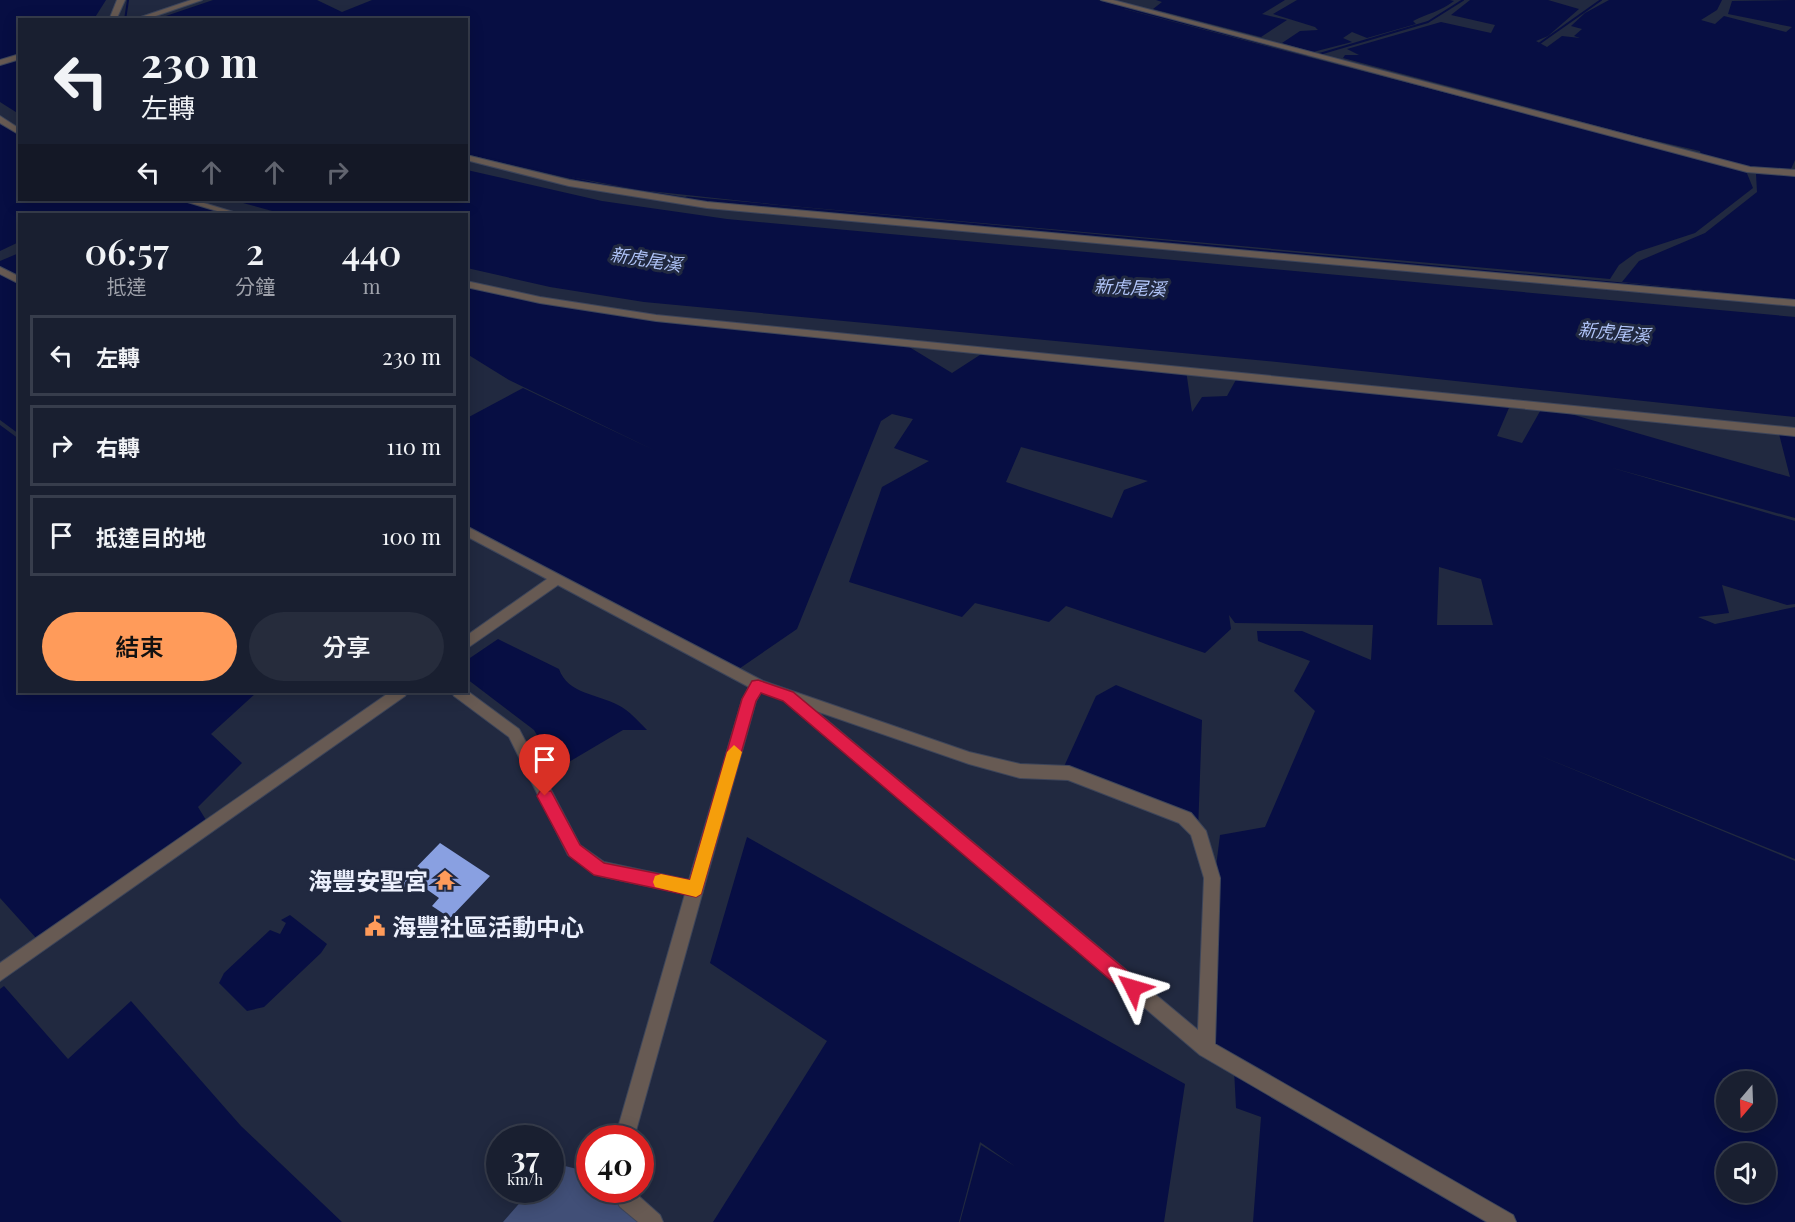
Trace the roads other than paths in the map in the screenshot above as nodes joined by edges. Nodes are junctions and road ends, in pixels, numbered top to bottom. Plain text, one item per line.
1 (121, 0) edge
2 (198, 0) edge
3 (1105, 0) edge
4 (113, 18) edge
5 (141, 18) edge
6 (18, 57) edge
7 (0, 63) edge
8 (0, 119) edge
9 (18, 132) edge
10 (468, 158) edge
11 (1795, 173) edge
12 (190, 201) edge
13 (232, 213) edge
14 (0, 270) edge
15 (18, 280) edge
16 (468, 284) edge
17 (1795, 303) edge
18 (1795, 432) edge
19 (468, 531) edge
20 (556, 579) junction
21 (468, 643) edge
22 (758, 686) junction
23 (399, 693) edge
24 (460, 693) edge
25 (788, 696) junction
26 (696, 889) junction
27 (0, 973) edge
28 (1206, 1049) junction
29 (628, 1125) edge
30 (631, 1203) edge
31 (653, 1222) edge
32 (1506, 1222) edge

1 - 4 street
2 - 5 street
3 - 11 street
6 - 7 street
8 - 9 street
10 - 17 street
12 - 13 street
14 - 15 street
16 - 18 street
19 - 20 street
20 - 21 street
20 - 22 street
22 - 25 street
22 - 26 street
23 - 27 street
24 - 26 street
25 - 28 street
25 - 28 street
26 - 29 street
28 - 32 street
30 - 31 street

